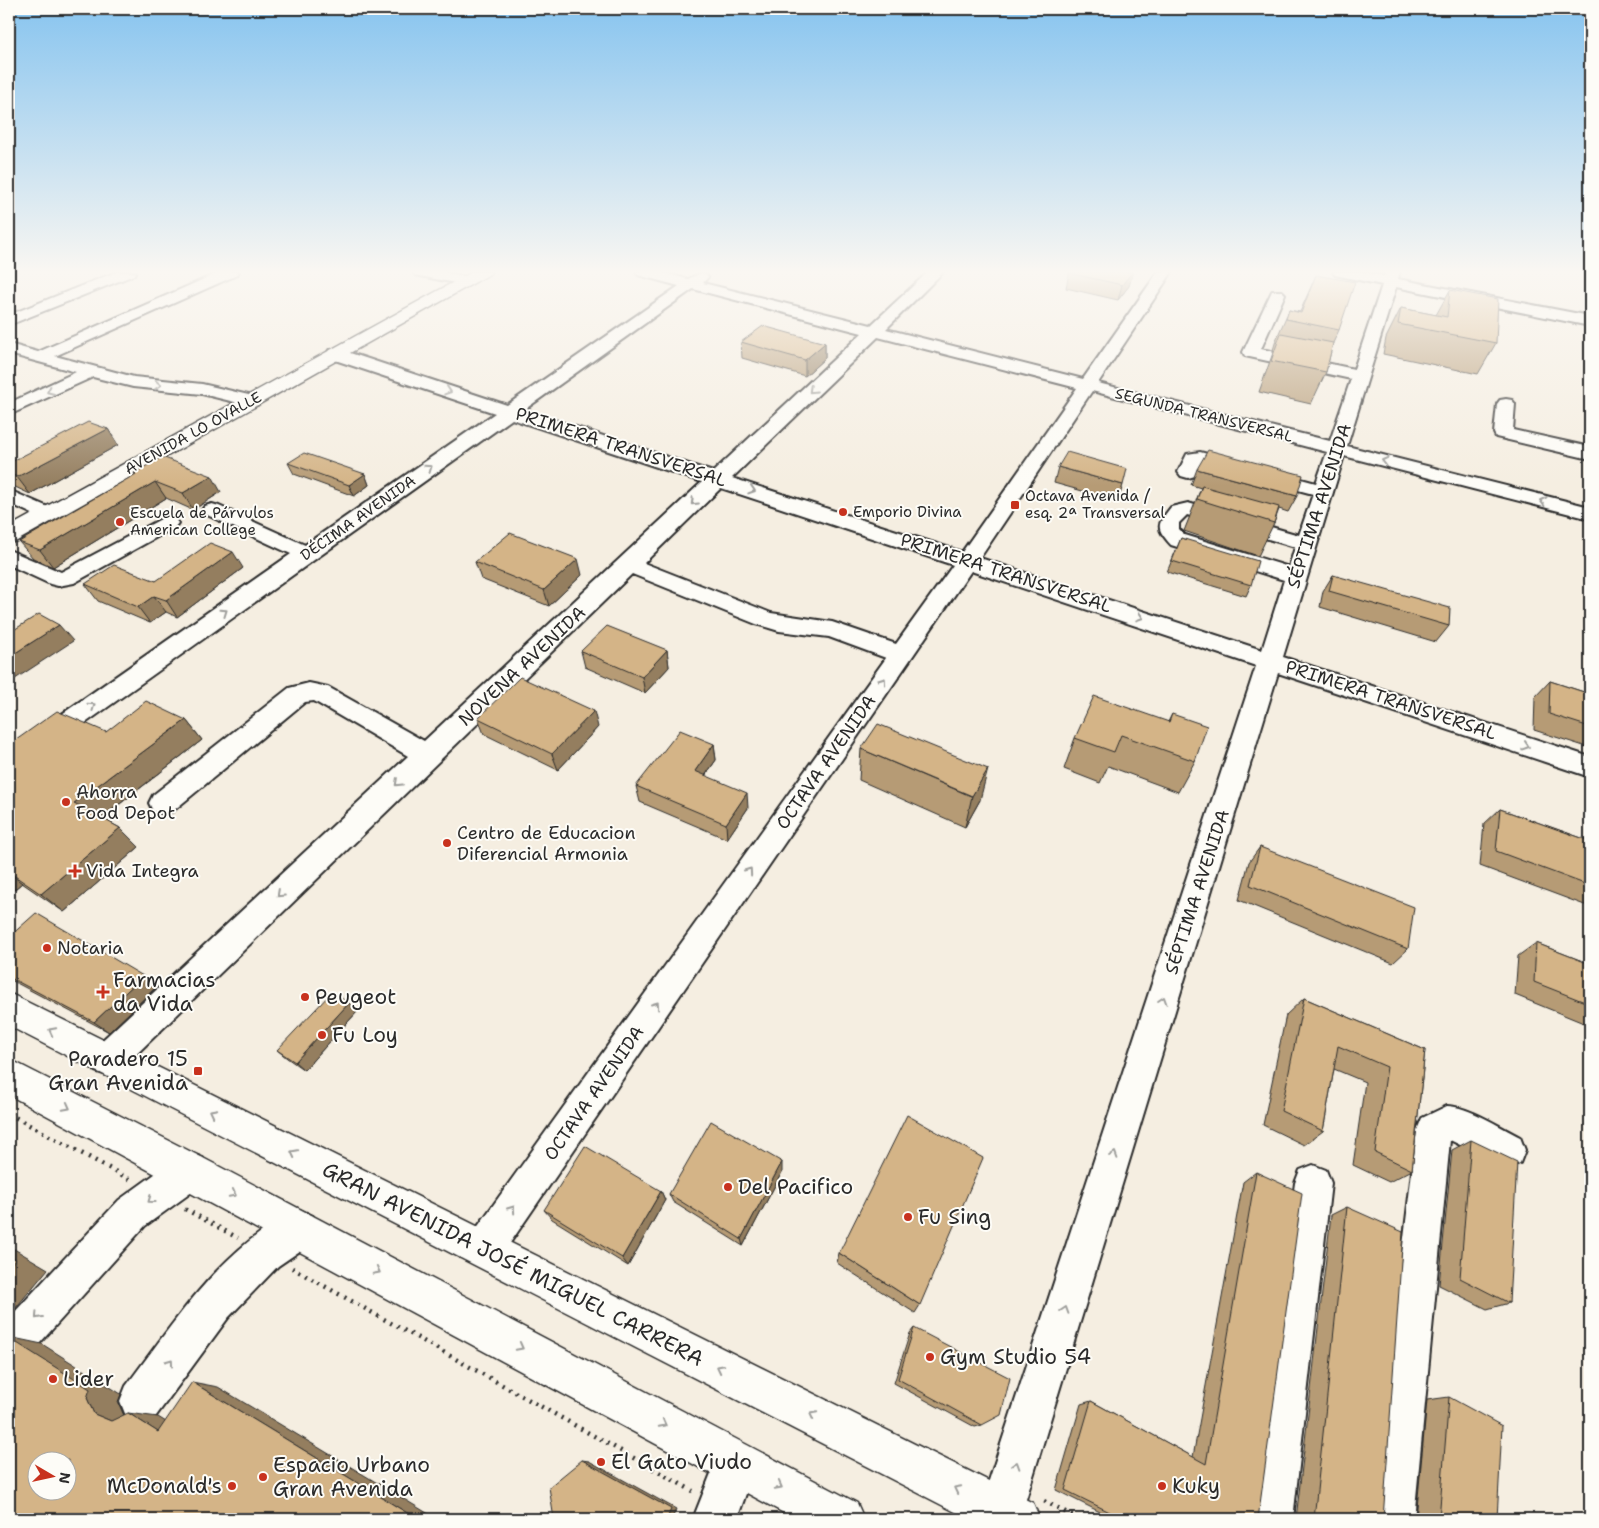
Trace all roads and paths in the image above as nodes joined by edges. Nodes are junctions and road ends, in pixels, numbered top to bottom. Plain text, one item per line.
1 (71, 343) edge
2 (354, 343) edge
3 (606, 343) edge
4 (861, 343) edge
5 (922, 343) edge
6 (1115, 343) edge
7 (1255, 343) edge
8 (1370, 343) edge
9 (9, 349) edge
10 (335, 354) junction
11 (40, 357) junction
12 (91, 371) junction
13 (1360, 376) junction
14 (1086, 385) junction
15 (251, 401) junction
16 (1506, 404) dead end
17 (9, 410) edge
18 (510, 411) junction
19 (1337, 449) junction
20 (1590, 453) edge
21 (1188, 472) dead end
22 (718, 479) junction
23 (1324, 491) junction
24 (9, 496) edge
25 (212, 510) dead end
26 (1590, 513) edge
27 (48, 514) junction
28 (168, 523) dead end
29 (9, 536) edge
30 (1307, 544) junction
31 (308, 554) junction
32 (9, 557) edge
33 (967, 561) junction
34 (628, 564) junction
35 (1296, 577) junction
36 (901, 655) junction
37 (1270, 660) junction
38 (427, 755) junction
39 (9, 764) edge
40 (1590, 767) edge
41 (163, 803) dead end
42 (12, 1015) edge
43 (107, 1058) junction
44 (9, 1076) edge
45 (9, 1114) edge
46 (1508, 1150) dead end
47 (190, 1171) junction
48 (1313, 1183) dead end
49 (158, 1195) junction
50 (300, 1229) junction
51 (484, 1249) junction
52 (265, 1253) junction
53 (25, 1330) dead end
54 (141, 1401) dead end
55 (736, 1463) junction
56 (717, 1513) edge
57 (1004, 1517) edge
58 (841, 1519) edge
59 (1271, 1519) edge
60 (1392, 1519) edge

1 - 11 street
2 - 10 main road, AVENIDA LO OVALLE
3 - 18 street, DÉCIMA AVENIDA
4 -> 22 street, NOVENA AVENIDA
5 - 14 street, SEGUNDA TRANSVERSAL
6 - 14 street, OCTAVA AVENIDA
7 - 13 street
8 - 13 street, SÉPTIMA AVENIDA
9 - 11 street
10 - 15 main road, AVENIDA LO OVALLE
10 -> 18 street, PRIMERA TRANSVERSAL
11 - 12 street
12 -> 15 street
12 -> 17 street
13 - 19 street, SÉPTIMA AVENIDA
14 - 19 street, SEGUNDA TRANSVERSAL
14 - 33 street, OCTAVA AVENIDA
15 - 27 main road, AVENIDA LO OVALLE
16 - 20 street
18 - 22 street, PRIMERA TRANSVERSAL
31 -> 18 street, DÉCIMA AVENIDA
19 - 23 street, SÉPTIMA AVENIDA
26 -> 19 street, SEGUNDA TRANSVERSAL
21 - 23 street
22 -> 33 street, PRIMERA TRANSVERSAL
22 -> 34 street, NOVENA AVENIDA
23 - 30 street, SÉPTIMA AVENIDA
24 - 27 street
25 - 31 street
27 - 29 main road, AVENIDA LO OVALLE
28 - 32 street
30 - 35 street, SÉPTIMA AVENIDA
30 - 35 lane
39 -> 31 street, DÉCIMA AVENIDA
33 - 36 street, OCTAVA AVENIDA
33 -> 37 street, PRIMERA TRANSVERSAL
34 - 36 street
34 - 38 street, NOVENA AVENIDA
35 - 37 street, SÉPTIMA AVENIDA
51 -> 36 street, OCTAVA AVENIDA
37 -> 40 street, PRIMERA TRANSVERSAL
57 -> 37 street, SÉPTIMA AVENIDA
38 - 41 street
38 -> 43 street, NOVENA AVENIDA
43 -> 42 main road, GRAN AVENIDA JOSÉ MIGUEL CARRERA
51 -> 43 main road, GRAN AVENIDA JOSÉ MIGUEL CARRERA
44 -> 47 main road
45 - 49 path
46 - 60 street
47 - 49 street
47 -> 50 main road
48 - 59 lane
49 - 52 path
49 -> 53 street
50 - 52 street
50 -> 55 main road
57 -> 51 main road, GRAN AVENIDA JOSÉ MIGUEL CARRERA
54 -> 52 street
52 - 56 path
55 - 56 street
55 -> 58 main road

